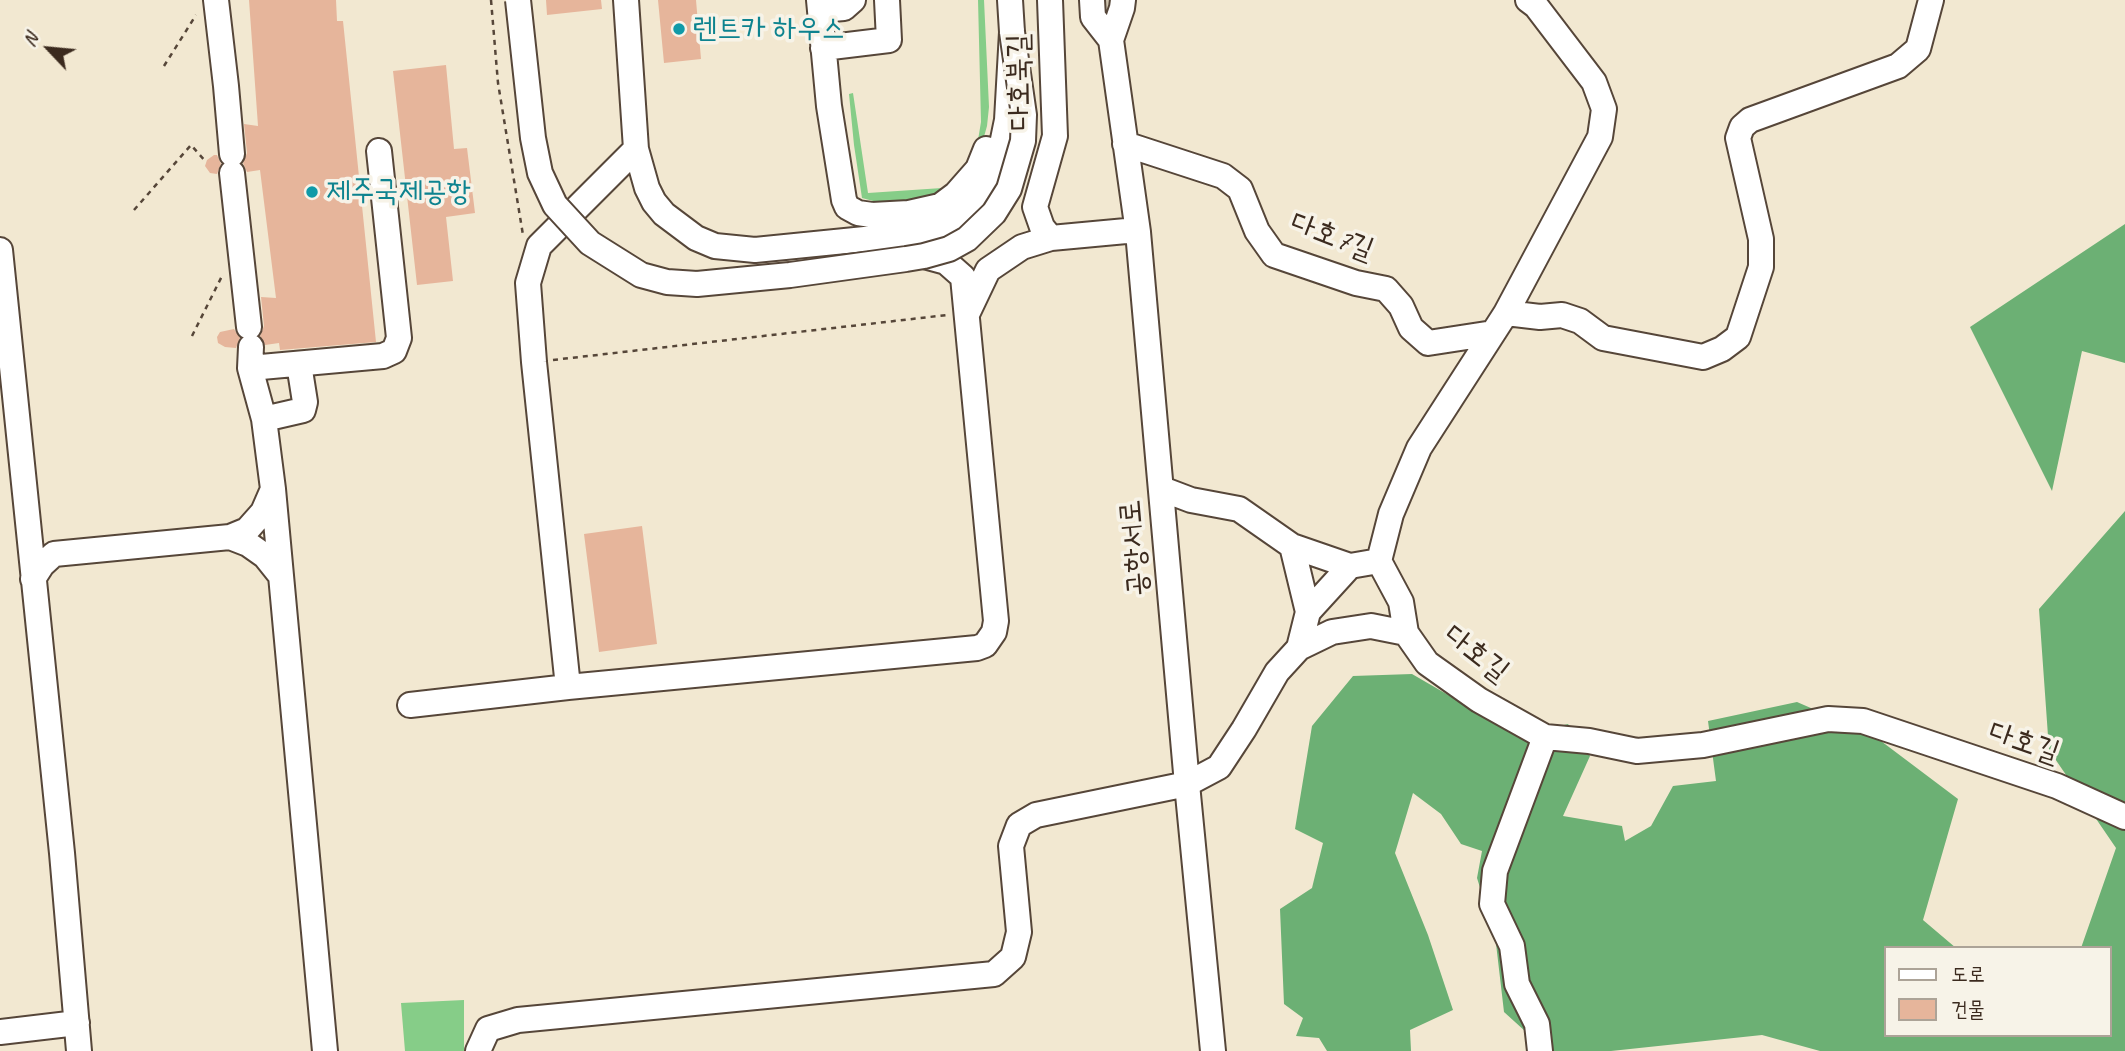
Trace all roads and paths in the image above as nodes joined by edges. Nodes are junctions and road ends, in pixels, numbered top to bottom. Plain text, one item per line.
1 (491, 0) edge
2 (518, 0) edge
3 (626, 0) edge
4 (853, 0) edge
5 (887, 0) edge
6 (1010, 0) edge
7 (1050, 0) edge
8 (1092, 0) edge
9 (1123, 0) edge
10 (1528, 0) edge
11 (1931, 0) edge
12 (819, 5) edge
13 (207, 6) edge
14 (1012, 32) junction
15 (1111, 40) junction
16 (823, 48) junction
17 (164, 66) dead end
18 (1010, 72) junction
19 (1125, 145) junction
20 (636, 149) junction
21 (379, 151) dead end
22 (206, 163) dead end
23 (134, 210) dead end
24 (1137, 230) junction
25 (1051, 238) junction
26 (524, 244) dead end
27 (0, 250) edge
28 (924, 256) junction
29 (224, 272) dead end
30 (967, 313) junction
31 (1499, 323) junction
32 (192, 336) dead end
33 (250, 348) junction
34 (10, 352) junction
35 (534, 362) junction
36 (299, 364) junction
37 (0, 376) edge
38 (8, 402) edge
39 (264, 419) junction
40 (273, 489) junction
41 (1162, 489) junction
42 (230, 537) junction
43 (30, 538) junction
44 (1292, 546) junction
45 (54, 554) junction
46 (1379, 561) junction
47 (1350, 566) junction
48 (281, 576) junction
49 (33, 579) junction
50 (1308, 612) junction
51 (1406, 633) junction
52 (1299, 648) junction
53 (568, 687) junction
54 (410, 705) dead end
55 (1545, 737) junction
56 (1187, 784) junction
57 (2125, 817) edge
58 (76, 1023) junction
59 (0, 1032) edge
60 (483, 1040) edge
61 (79, 1051) edge
62 (326, 1051) edge
63 (1213, 1051) edge
64 (1540, 1051) edge

1 - 26 path
2 - 28 street, bridge
3 - 20 street
4 - 12 street
5 - 16 street
6 - 14 street
7 - 25 street, 다호북길
8 - 15 street
9 - 15 street
10 - 31 street
11 - 31 street, 다호7길
12 - 16 street
13 - 17 path
13 - 33 street
14 - 18 street
14 - 28 street, bridge
15 - 19 street, 공항서로
16 - 18 street
18 - 20 street
19 - 24 street, 공항서로
19 - 31 street, 다호7길
20 - 35 street
21 - 36 street
22 - 23 path
24 - 25 street
24 - 41 street, 공항서로
25 - 30 street
27 - 34 street
28 - 30 street
29 - 32 path
30 - 35 path
30 - 53 street
31 - 46 street
33 - 36 street
33 - 39 street
34 - 37 street
34 - 38 street
35 - 53 street
36 - 39 street
38 - 43 street
39 - 40 street
40 - 42 street
40 - 48 street
41 - 44 street
41 - 56 street, 공항서로
42 - 45 street
42 - 48 street
43 - 45 street
43 - 49 street
44 - 47 street
44 - 50 street
45 - 49 street
46 - 47 street
46 - 51 street, 다호길
47 - 50 street
48 - 62 street
49 - 58 street
50 - 52 street
51 - 52 street
51 - 55 street, 다호길
52 - 56 street
53 - 54 street
55 - 57 street, 다호길
55 - 64 street
56 - 60 street
56 - 63 street, 공항서로
58 - 59 street
58 - 61 street

